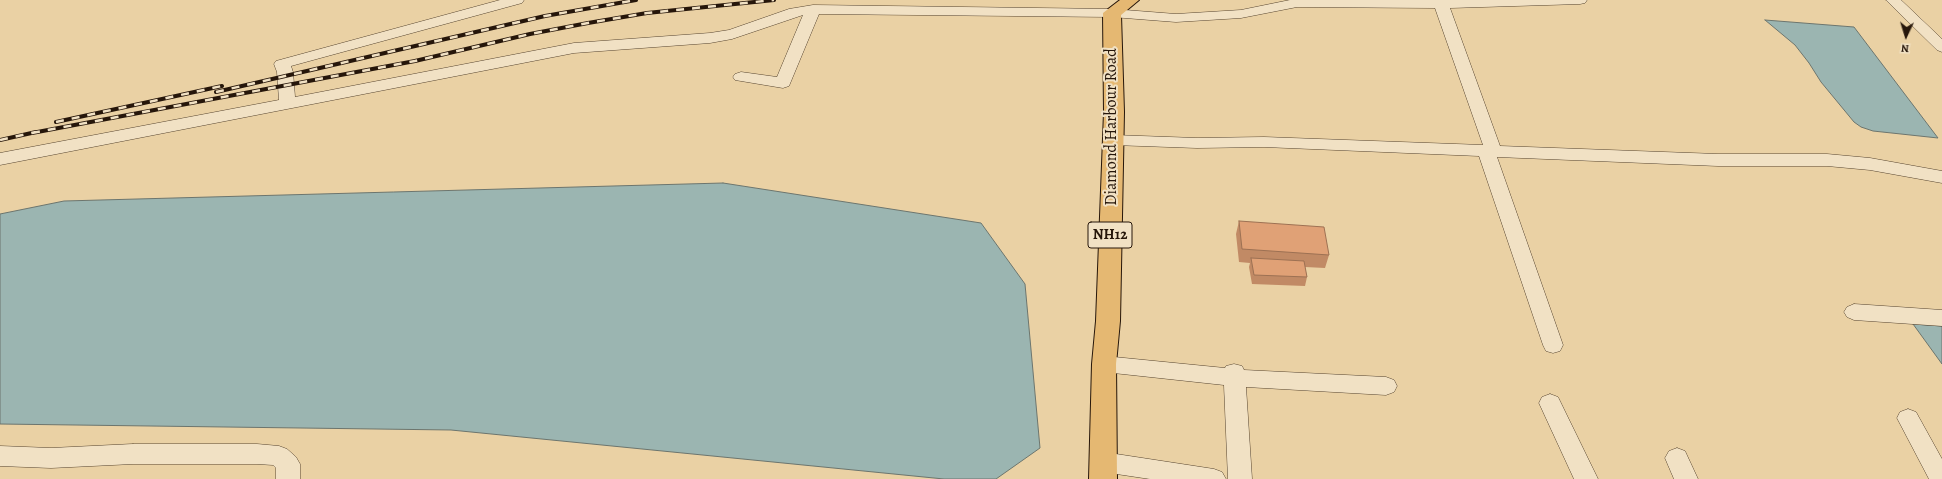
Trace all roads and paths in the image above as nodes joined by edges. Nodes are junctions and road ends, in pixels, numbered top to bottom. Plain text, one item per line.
1 (517, 0) edge
2 (1131, 0) edge
3 (1580, 0) edge
4 (1893, 0) edge
5 (1441, 2) edge
6 (813, 9) junction
7 (1112, 13) junction
8 (1942, 47) edge
9 (741, 77) dead end
10 (287, 102) junction
11 (1113, 140) junction
12 (1490, 150) junction
13 (0, 159) edge
14 (1942, 177) edge
15 (1854, 312) dead end
16 (1942, 318) edge
17 (1553, 344) dead end
18 (1104, 364) junction
19 (1234, 375) junction
20 (1386, 386) dead end
21 (1550, 403) dead end
22 (1908, 418) dead end
23 (0, 456) edge
24 (1677, 458) dead end
25 (1938, 467) edge
26 (1103, 471) edge
27 (288, 479) edge
28 (1214, 479) edge
29 (1240, 479) edge
30 (1586, 479) edge
31 (1686, 479) edge

1 - 10 street
2 - 7 highway
3 - 5 street
4 - 8 street
5 - 7 street
5 - 12 street
6 - 7 street
6 - 9 street
6 - 10 street
7 - 11 highway, Diamond Harbour Road / NH12
10 - 13 street
11 - 12 street
11 - 18 highway, Diamond Harbour Road / NH12
12 - 14 street
12 - 17 street
15 - 16 street
18 - 19 street
18 - 26 highway, Diamond Harbour Road / NH12
19 - 20 street
19 - 29 street
21 - 30 street
22 - 25 street
23 - 27 street
24 - 31 street
26 - 28 street

